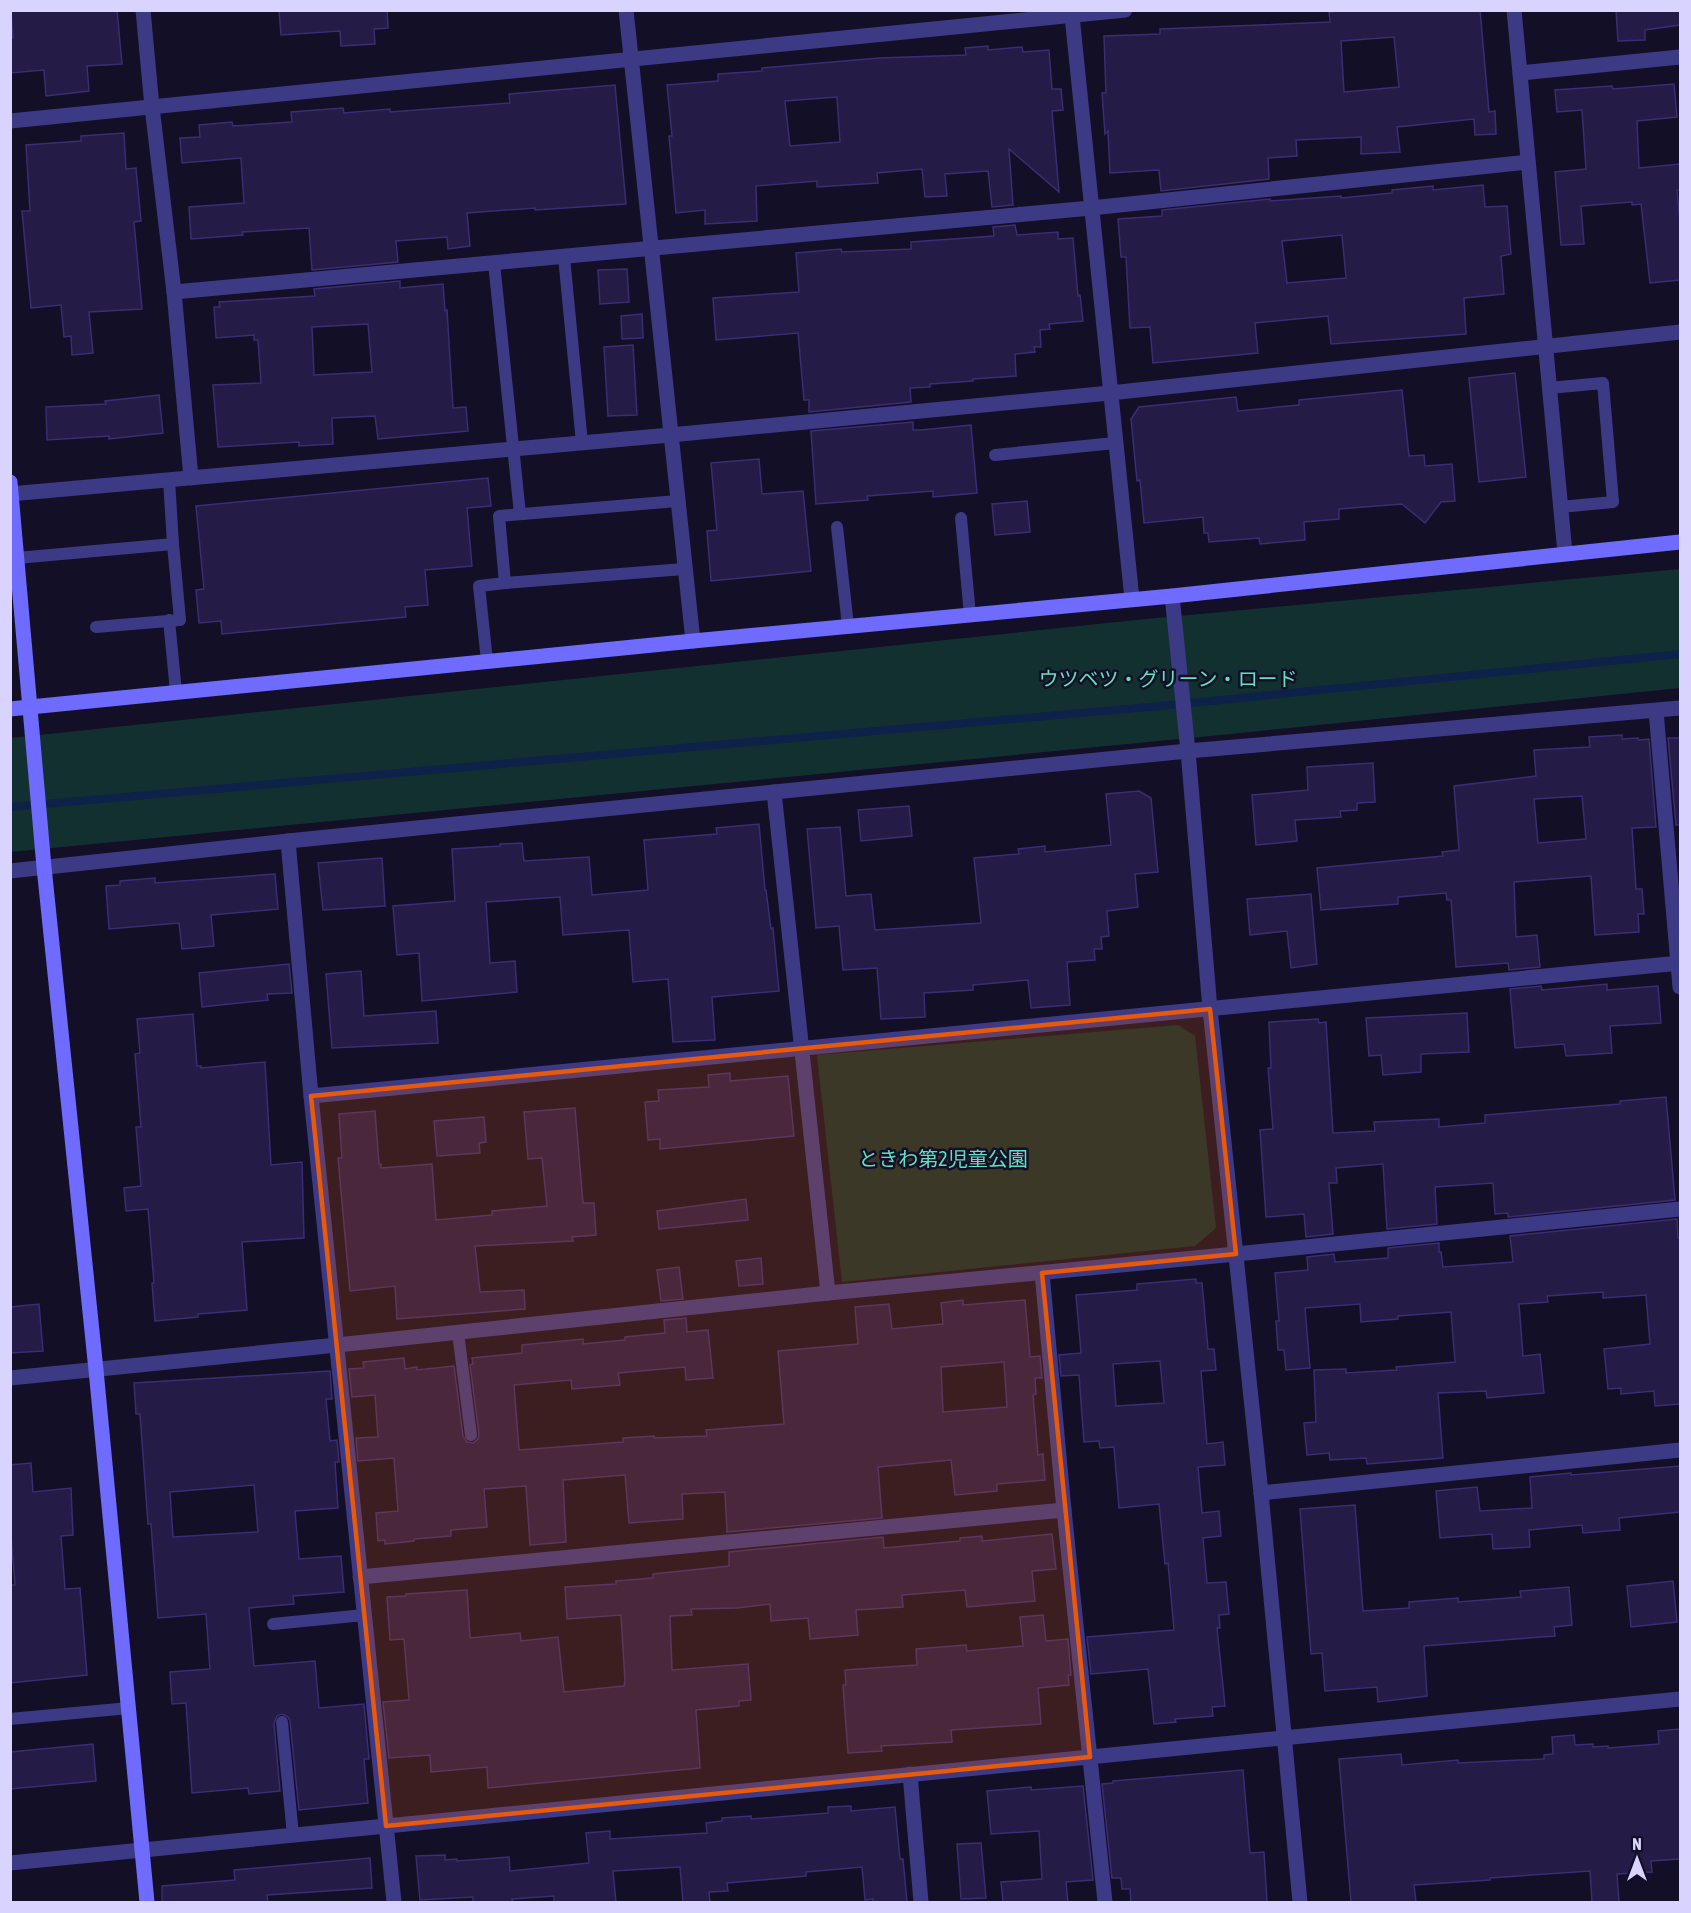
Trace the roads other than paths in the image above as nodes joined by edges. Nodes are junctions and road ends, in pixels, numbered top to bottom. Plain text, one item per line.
1 (143, 10) edge
2 (626, 10) edge
3 (1125, 10) edge
4 (1514, 10) edge
5 (1106, 12) edge
6 (1072, 16) junction
7 (1680, 57) edge
8 (631, 60) junction
9 (1520, 73) junction
10 (152, 107) junction
11 (10, 121) edge
12 (1528, 162) junction
13 (1091, 208) junction
14 (652, 249) junction
15 (564, 256) junction
16 (494, 263) junction
17 (174, 292) junction
18 (1680, 332) edge
19 (1545, 346) junction
20 (1549, 387) junction
21 (1110, 393) junction
22 (670, 435) junction
23 (582, 443) junction
24 (1115, 443) junction
25 (514, 449) junction
26 (995, 455) dead end
27 (191, 478) junction
28 (169, 480) junction
29 (11, 490) edge
30 (677, 501) junction
31 (1560, 507) junction
32 (520, 514) junction
33 (961, 518) dead end
34 (837, 527) dead end
35 (1680, 542) edge
36 (173, 544) junction
37 (1564, 553) junction
38 (17, 558) junction
39 (684, 569) junction
40 (505, 583) junction
41 (1172, 596) junction
42 (1132, 599) junction
43 (969, 615) junction
44 (169, 620) junction
45 (848, 626) junction
46 (96, 627) dead end
47 (693, 641) junction
48 (487, 662) junction
49 (176, 692) junction
50 (31, 707) junction
51 (1680, 708) edge
52 (10, 709) edge
53 (1656, 711) junction
54 (1188, 751) junction
55 (774, 792) junction
56 (288, 841) junction
57 (44, 867) junction
58 (10, 871) edge
59 (1679, 963) edge
60 (1680, 987) edge
61 (1210, 1009) junction
62 (801, 1048) junction
63 (311, 1096) junction
64 (1680, 1209) edge
65 (1236, 1254) junction
66 (1042, 1273) junction
67 (828, 1293) junction
68 (458, 1333) junction
69 (337, 1346) junction
70 (96, 1370) junction
71 (10, 1378) edge
72 (471, 1435) dead end
73 (1680, 1450) edge
74 (1261, 1493) junction
75 (1064, 1510) junction
76 (360, 1578) junction
77 (364, 1615) junction
78 (273, 1624) dead end
79 (1680, 1699) edge
80 (129, 1708) junction
81 (10, 1719) edge
82 (282, 1722) dead end
83 (1284, 1738) junction
84 (1090, 1757) junction
85 (910, 1774) junction
86 (386, 1826) junction
87 (293, 1835) junction
88 (142, 1851) junction
89 (10, 1863) edge
90 (147, 1902) edge
91 (394, 1902) edge
92 (921, 1902) edge
93 (1105, 1902) edge
94 (1300, 1902) edge

1 - 10 street
2 - 8 street
3 - 5 street
4 - 9 street
5 - 6 street
6 - 8 street
6 - 13 street
7 - 9 street
8 - 10 street
8 - 14 street
9 - 12 street
10 - 11 street
10 - 17 street
12 - 13 street
12 - 19 street
13 - 14 street
13 - 21 street
14 - 15 street
14 - 22 street
15 - 16 street
15 - 23 lane
16 - 17 street
16 - 25 lane
17 - 27 street
18 - 19 street
19 - 20 street
19 - 21 street
20 - 31 street
20 - 31 lane
21 - 22 street
21 - 24 street
22 - 23 street
22 - 30 street
23 - 25 street
24 - 26 lane
24 - 42 street
25 - 27 street
25 - 32 lane
27 - 28 street
28 - 29 street
28 - 36 lane
29 - 38 street
30 - 32 lane
30 - 39 street
31 - 37 street
32 - 40 lane
33 - 43 lane
34 - 45 lane
35 - 37 street
36 - 38 lane
36 - 44 lane
37 - 41 street
38 - 50 street
39 - 40 lane
39 - 47 street
40 - 48 lane
41 - 42 street
41 - 54 street
42 - 43 street
43 - 45 street
44 - 46 lane
44 - 49 lane
45 - 47 street
47 - 48 street
48 - 49 street
49 - 50 street
50 - 52 street
50 - 57 street
51 - 53 street
53 - 54 street
53 - 59 street
54 - 55 street
54 - 61 street
55 - 56 street
55 - 62 street
56 - 57 street
56 - 63 street
57 - 58 street
57 - 70 street
59 - 60 street
59 - 61 street
61 - 62 street
61 - 65 street
62 - 63 street
62 - 67 street
63 - 69 street
64 - 65 street
65 - 66 street
65 - 74 street
66 - 67 street
66 - 75 street
67 - 68 street
68 - 69 street
68 - 72 lane
69 - 70 street
69 - 76 street
70 - 71 street
70 - 80 street
73 - 74 street
74 - 83 street
75 - 76 street
75 - 84 street
76 - 77 street
77 - 78 lane
77 - 86 street
79 - 83 street
80 - 81 lane
80 - 88 street
82 - 87 lane
83 - 84 street
83 - 94 street
84 - 85 street
84 - 93 street
85 - 86 street
85 - 92 street
86 - 87 street
86 - 91 street
87 - 88 street
88 - 89 street
88 - 90 street

